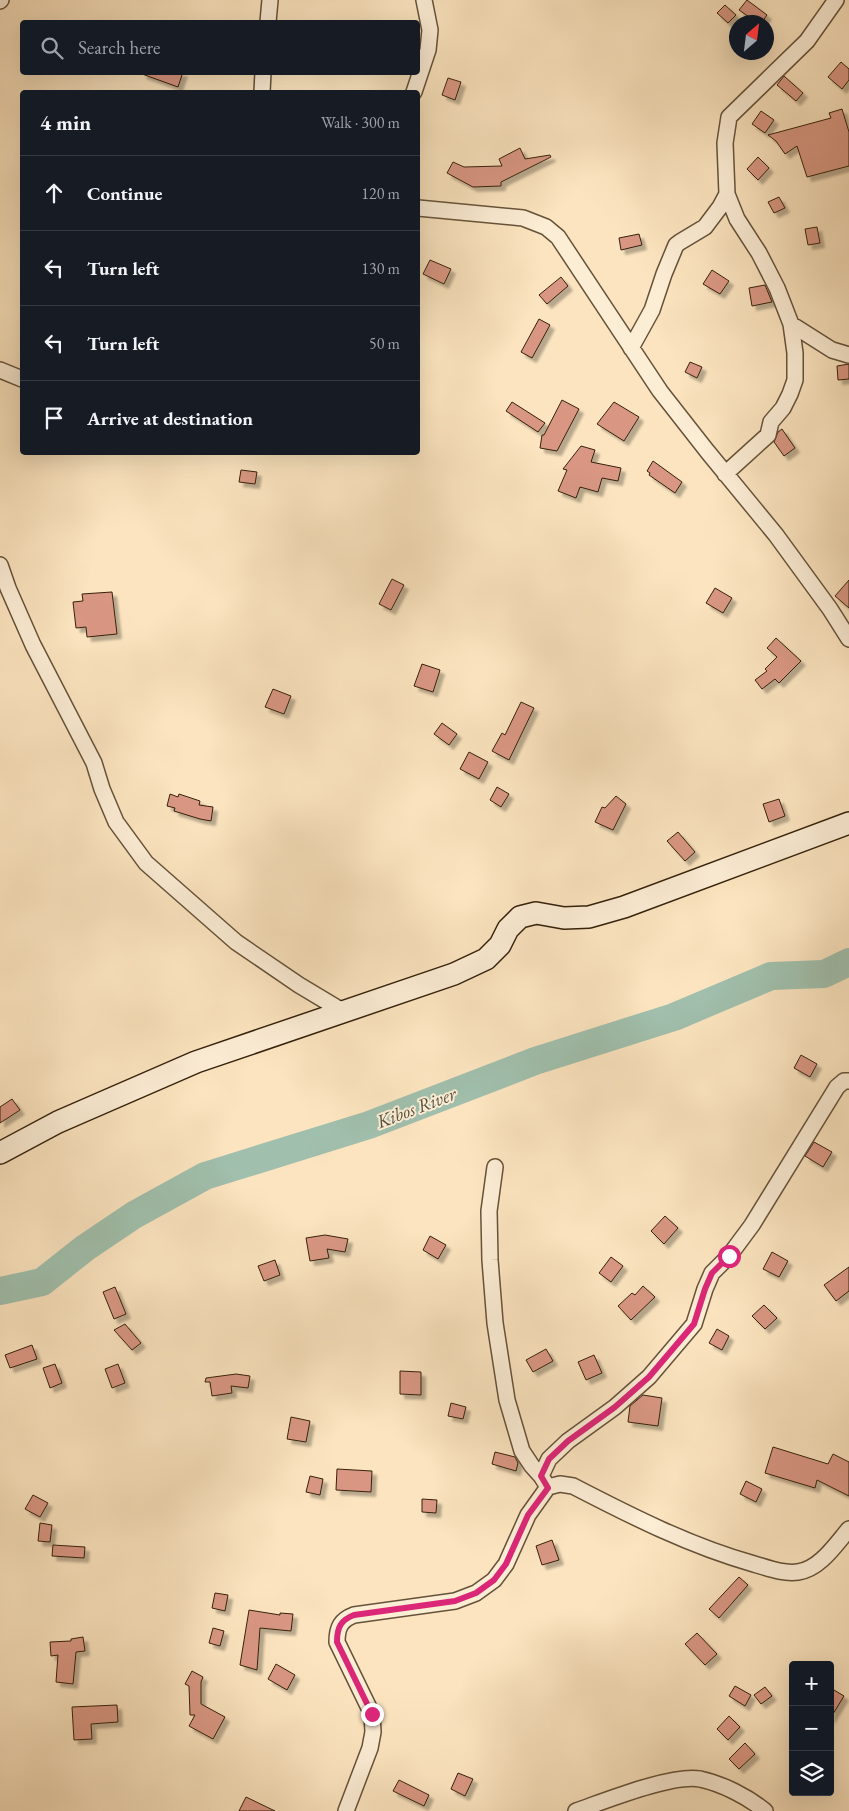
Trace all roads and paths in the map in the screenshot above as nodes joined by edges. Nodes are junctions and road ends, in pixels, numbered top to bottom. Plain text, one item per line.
1 (270, 0) edge
2 (424, 0) edge
3 (836, 0) edge
4 (268, 20) edge
5 (420, 74) edge
6 (264, 75) edge
7 (420, 75) edge
8 (262, 90) edge
9 (415, 90) edge
10 (727, 194) junction
11 (420, 202) edge
12 (791, 324) junction
13 (632, 348) junction
14 (849, 355) edge
15 (0, 370) edge
16 (20, 378) edge
17 (725, 474) junction
18 (0, 566) edge
19 (849, 639) edge
20 (849, 823) edge
21 (344, 1012) junction
22 (849, 1081) edge
23 (0, 1153) edge
24 (495, 1167) dead end
25 (545, 1482) junction
26 (849, 1529) edge
27 (346, 1811) edge
28 (576, 1811) edge
29 (765, 1811) edge

1 - 4 street
2 - 5 street
3 - 10 street
6 - 8 street
7 - 9 street
10 - 12 street
10 - 13 street
11 - 13 street
12 - 14 street
12 - 17 street
13 - 17 street
15 - 16 street
17 - 19 street
18 - 21 street
20 - 21 main road
21 - 23 main road
22 - 25 street
24 - 25 street
25 - 26 street
25 - 27 street
28 - 29 street

